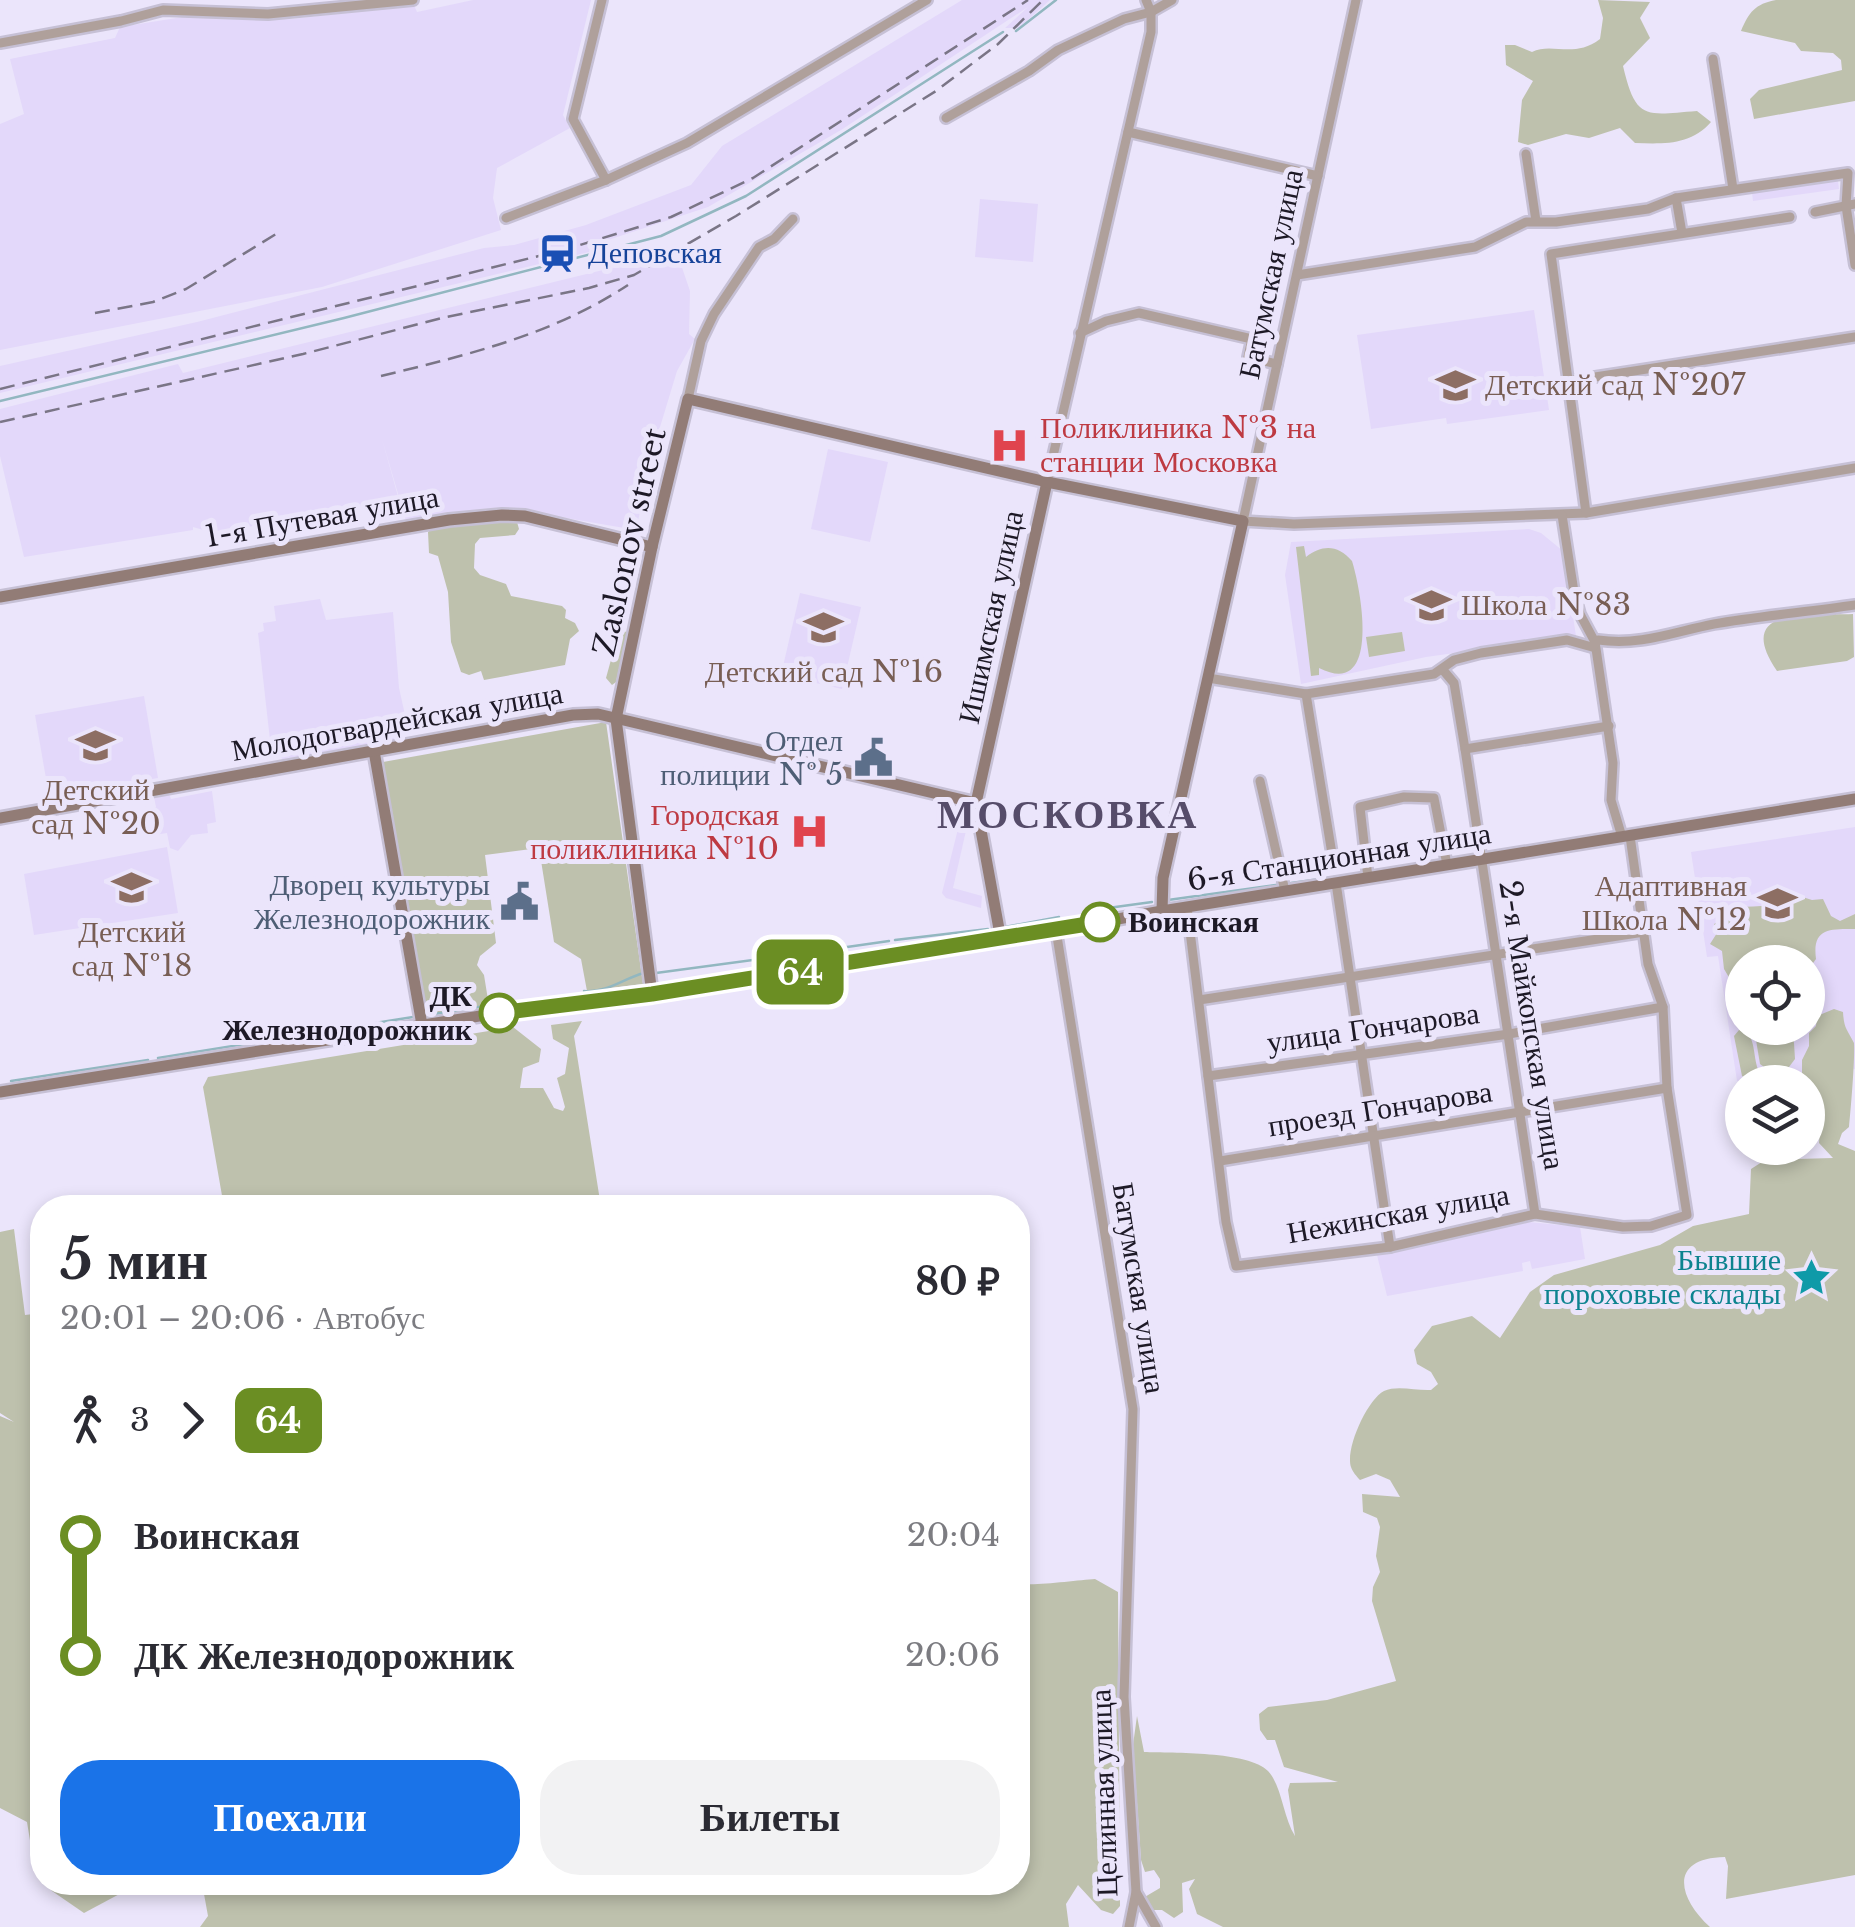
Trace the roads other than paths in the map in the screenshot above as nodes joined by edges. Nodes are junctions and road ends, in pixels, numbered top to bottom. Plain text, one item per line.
1 (413, 0) edge
2 (602, 0) edge
3 (926, 0) edge
4 (1146, 0) edge
5 (1172, 0) edge
6 (1356, 0) edge
7 (1151, 12) junction
8 (0, 42) edge
9 (1714, 59) dead end
10 (946, 118) dead end
11 (1128, 132) junction
12 (1526, 154) dead end
13 (1318, 176) junction
14 (606, 180) junction
15 (1734, 189) junction
16 (1676, 198) junction
17 (1851, 205) edge
18 (1815, 212) dead end
19 (1790, 217) dead end
20 (506, 218) dead end
21 (793, 219) dead end
22 (1536, 221) junction
23 (1682, 234) junction
24 (1855, 265) edge
25 (1297, 275) junction
26 (1080, 333) junction
27 (1855, 337) edge
28 (1277, 364) junction
29 (1569, 381) junction
30 (688, 399) junction
31 (1855, 468) edge
32 (1047, 482) junction
33 (1586, 513) junction
34 (1562, 515) junction
35 (1243, 521) junction
36 (652, 546) junction
37 (0, 597) edge
38 (1855, 605) edge
39 (1595, 642) junction
40 (1443, 670) junction
41 (1208, 678) junction
42 (1306, 694) junction
43 (616, 718) junction
44 (1608, 726) junction
45 (1465, 749) junction
46 (374, 752) junction
47 (1260, 782) dead end
48 (1855, 799) edge
49 (976, 802) junction
50 (0, 818) edge
51 (1626, 836) junction
52 (1333, 860) dead end
53 (1481, 860) junction
54 (1447, 865) junction
55 (1368, 878) junction
56 (1336, 883) junction
57 (1285, 891) junction
58 (1187, 907) junction
59 (1162, 911) junction
60 (1056, 930) junction
61 (1644, 932) junction
62 (1002, 940) junction
63 (1495, 953) junction
64 (1350, 976) junction
65 (652, 994) junction
66 (1198, 1000) junction
67 (1663, 1007) junction
68 (422, 1026) junction
69 (1510, 1034) junction
70 (1362, 1054) junction
71 (1208, 1076) junction
72 (1668, 1088) junction
73 (0, 1092) edge
74 (1521, 1111) junction
75 (1375, 1135) junction
76 (1220, 1161) junction
77 (1535, 1214) junction
78 (1390, 1247) junction
79 (1126, 1656) joint
80 (1136, 1892) junction
81 (1129, 1927) edge
82 (1156, 1927) edge

1 - 8 street
2 - 14 street
3 - 14 street
4 - 7 street
5 - 7 street
6 - 13 street, Батумская улица
7 - 10 street
7 - 11 street, Ишимская улица
9 - 15 street
11 - 13 street
11 - 26 street, Ишимская улица
12 - 22 street
13 - 25 street, Батумская улица
14 - 20 street
15 - 16 street
15 - 17 street
16 - 22 street
16 - 23 street
17 - 18 street
17 - 24 street
19 - 23 street
21 - 30 street
22 - 25 street
23 - 29 street
25 - 28 street, Батумская улица
26 - 28 street
26 - 32 street, Ишимская улица
27 - 29 street
28 - 35 street, Батумская улица
29 - 33 street
30 - 32 street
30 - 36 street, Zaslonov street
31 - 33 street
32 - 35 street
32 - 49 street, Ишимская улица
33 - 34 street
34 - 35 street
34 - 39 street
35 - 41 street, Батумская улица
36 - 37 street, 1-я Путевая улица
36 - 43 street, Zaslonov street
38 - 39 street
39 - 40 street
39 - 44 street
40 - 42 street
40 - 45 street, 2-я Майкопская улица
41 - 42 street
41 - 59 street, Батумская улица
42 - 52 street
43 - 46 street, Молодогвардейская улица
43 - 49 street, Молодогвардейская улица
43 - 65 street, Zaslonov street
44 - 45 street
44 - 51 street
45 - 53 street, 2-я Майкопская улица
46 - 50 street, Молодогвардейская улица
46 - 68 street
47 - 57 street
48 - 51 street, 6-я Станционная улица
49 - 62 street, Ишимская улица
51 - 53 street, 6-я Станционная улица
51 - 61 street
53 - 54 street, 6-я Станционная улица
53 - 63 street, 2-я Майкопская улица
54 - 55 street, 6-я Станционная улица
54 - 55 street
55 - 56 street, 6-я Станционная улица
56 - 57 street, 6-я Станционная улица
56 - 64 street
57 - 58 street, 6-я Станционная улица
58 - 59 street, 6-я Станционная улица
58 - 66 street
59 - 60 street, 6-я Станционная улица
60 - 62 street, 6-я Станционная улица
60 - 79 street, Батумская улица
61 - 63 street
61 - 67 street
62 - 65 street, 6-я Станционная улица
63 - 64 street
63 - 69 street, 2-я Майкопская улица
64 - 66 street
64 - 70 street
65 - 68 street, 6-я Станционная улица
66 - 71 street
67 - 69 street, улица Гончарова
67 - 72 street
68 - 73 street, 6-я Станционная улица
69 - 70 street, улица Гончарова
69 - 74 street, 2-я Майкопская улица
70 - 71 street, улица Гончарова
70 - 75 street
71 - 76 street
72 - 74 street, проезд Гончарова
72 - 77 street, Нежинская улица
74 - 75 street, проезд Гончарова
74 - 77 street, 2-я Майкопская улица
75 - 76 street, проезд Гончарова
75 - 78 street
76 - 78 street, Нежинская улица
77 - 78 street, Нежинская улица
79 - 80 street, Целинная улица
80 - 81 street, Целинная улица
80 - 82 street

